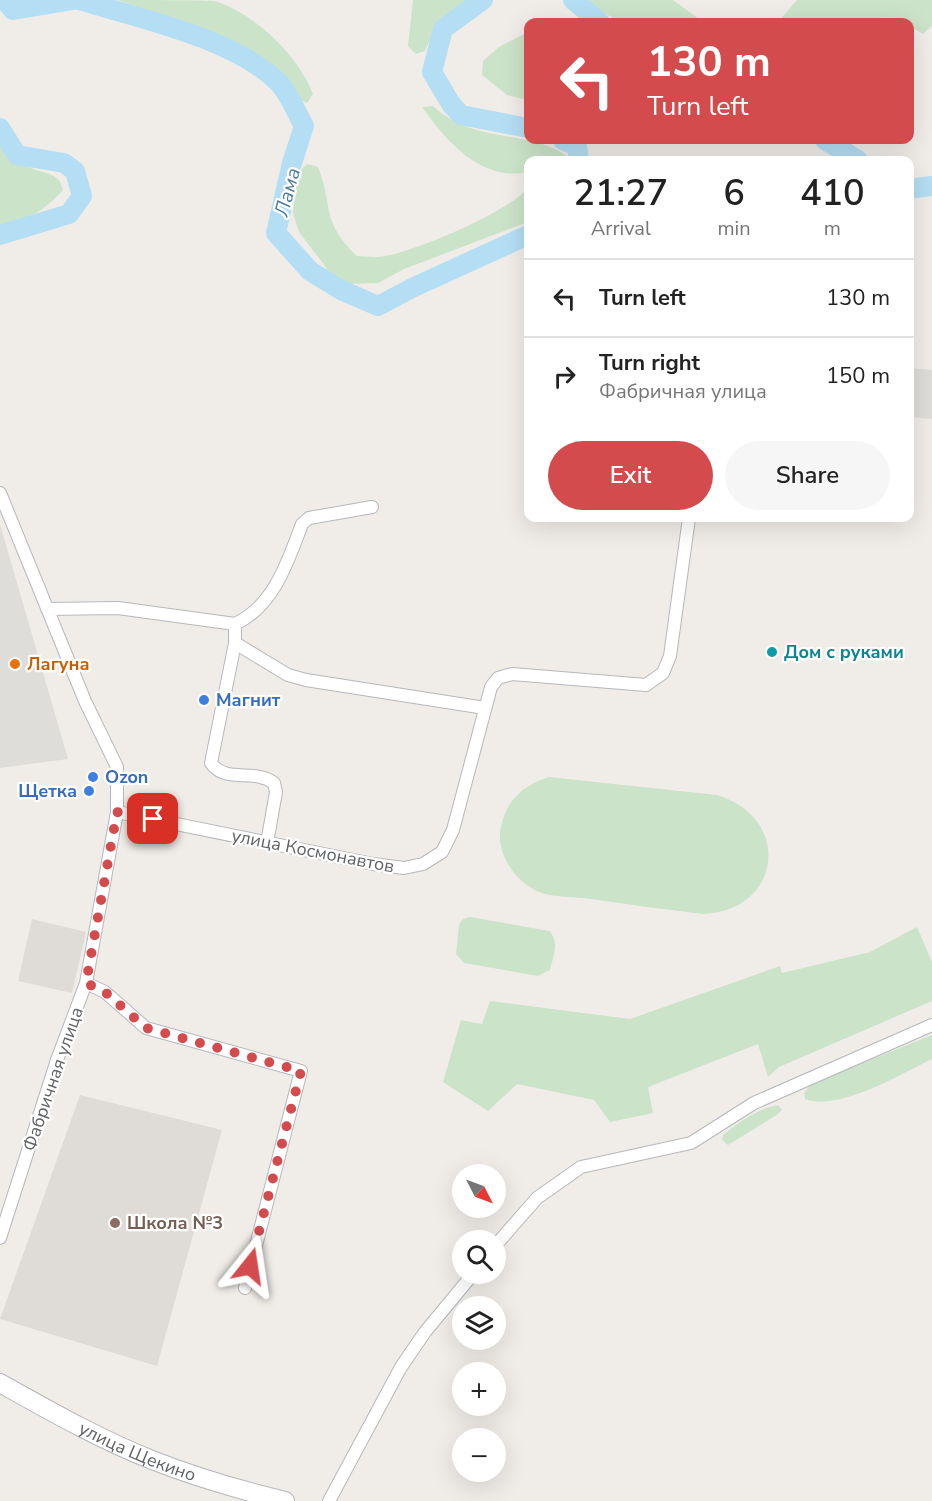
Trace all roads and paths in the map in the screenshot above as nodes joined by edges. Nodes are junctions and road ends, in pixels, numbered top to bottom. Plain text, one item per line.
1 (0, 493) edge
2 (372, 507) dead end
3 (688, 522) edge
4 (47, 609) junction
5 (234, 624) junction
6 (235, 643) junction
7 (485, 708) junction
8 (117, 812) junction
9 (267, 843) junction
10 (86, 983) junction
11 (932, 1025) edge
12 (506, 1233) edge
13 (0, 1238) edge
14 (465, 1284) edge
15 (245, 1288) dead end
16 (0, 1383) edge
17 (285, 1501) edge
18 (329, 1501) edge

1 - 4 street, Фабричная улица
2 - 5 street
3 - 7 street, улица Космонавтов
4 - 5 street
4 - 8 street, Фабричная улица
5 - 6 street
6 - 7 street
6 - 9 street
7 - 9 street, улица Космонавтов
8 - 9 street, улица Космонавтов
8 - 10 street, Фабричная улица
10 - 13 street, Фабричная улица
10 - 15 street
11 - 12 street
14 - 18 street
16 - 17 main road, улица Щекино

